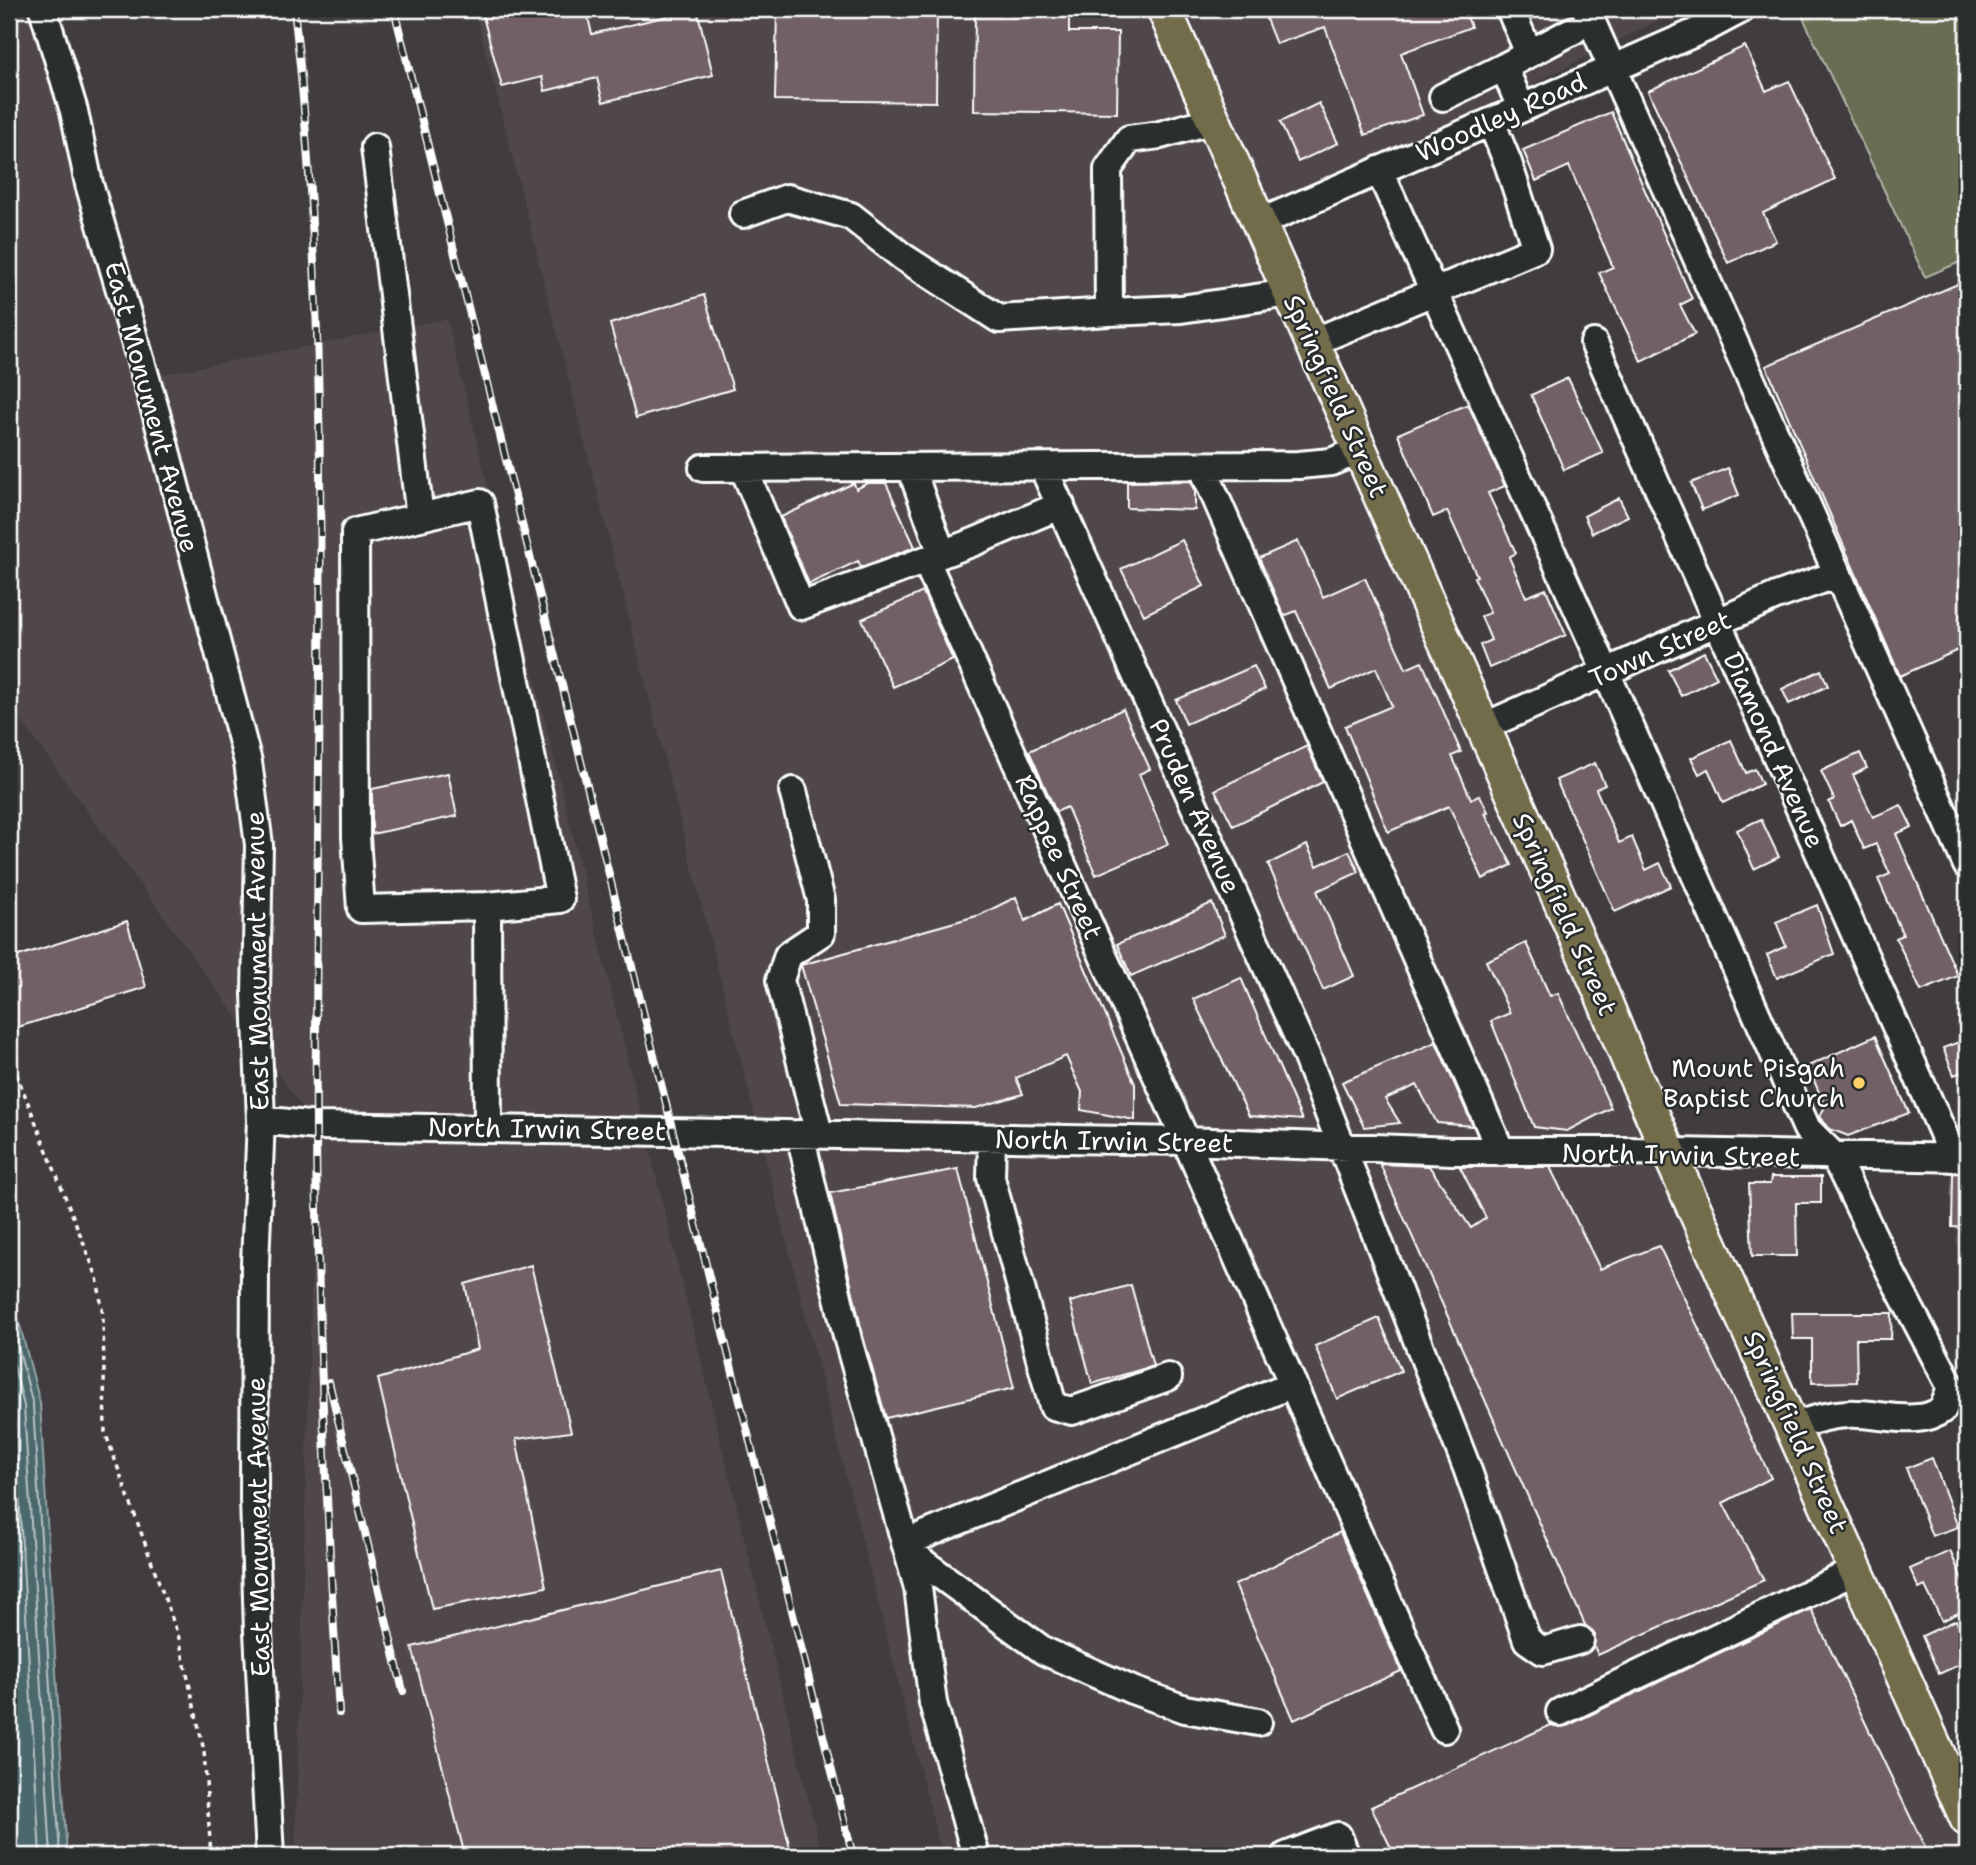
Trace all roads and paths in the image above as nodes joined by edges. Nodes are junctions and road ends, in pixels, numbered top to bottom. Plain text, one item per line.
1 (43, 9) edge
2 (1164, 9) edge
3 (1510, 9) edge
4 (1742, 9) edge
5 (1590, 16) edge
6 (1529, 53) junction
7 (1504, 66) junction
8 (1611, 68) junction
9 (1443, 97) dead end
10 (1521, 108) junction
11 (1213, 120) junction
12 (1491, 122) junction
13 (375, 147) dead end
14 (1379, 170) junction
15 (743, 215) dead end
16 (1259, 223) junction
17 (1290, 293) junction
18 (1435, 293) junction
19 (1109, 312) junction
20 (1311, 343) junction
21 (1594, 343) dead end
22 (1360, 450) junction
23 (1202, 466) junction
24 (1043, 467) junction
25 (703, 468) dead end
26 (744, 468) junction
27 (911, 468) junction
28 (1061, 505) junction
29 (420, 517) junction
30 (937, 564) junction
31 (1838, 574) junction
32 (1717, 623) junction
33 (1606, 672) junction
34 (1483, 726) junction
35 (793, 791) dead end
36 (1967, 865) edge
37 (487, 906) junction
38 (9, 1055) edge
39 (261, 1120) junction
40 (488, 1128) junction
41 (810, 1134) junction
42 (992, 1138) junction
43 (1186, 1141) junction
44 (1341, 1147) junction
45 (1502, 1152) junction
46 (1672, 1154) junction
47 (1835, 1157) junction
48 (1959, 1158) edge
49 (1168, 1377) dead end
50 (1293, 1384) junction
51 (1794, 1426) junction
52 (905, 1543) junction
53 (1857, 1570) junction
54 (1580, 1640) dead end
55 (1560, 1712) dead end
56 (1258, 1722) dead end
57 (1444, 1729) dead end
58 (1967, 1819) edge
59 (211, 1856) edge
60 (270, 1856) edge
61 (976, 1856) edge
62 (1286, 1856) edge
63 (1346, 1856) edge

1 - 39 street, East Monument Avenue
2 - 11 main road, Springfield Street
3 - 6 street
4 - 8 street, Woodley Road
5 - 6 street
5 - 8 street
6 - 7 street
7 - 9 street
7 - 10 street
8 - 10 street, Woodley Road
8 - 31 street
10 - 12 street, Woodley Road
11 - 16 main road, Springfield Street
11 - 19 street
12 - 14 street, Woodley Road
12 - 18 street
13 - 29 street
14 - 16 street, Woodley Road
14 - 18 street
15 - 19 street
16 - 17 main road, Springfield Street
17 - 19 street
17 - 20 main road, Springfield Street
18 - 20 street
18 - 33 street
20 - 22 main road, Springfield Street
21 - 32 street, Diamond Avenue
22 - 23 street
22 - 34 main road, Springfield Street
23 - 24 street
23 - 45 street
24 - 27 street
24 - 28 street, Pruden Avenue
25 - 26 street
26 - 27 street
26 - 30 street
27 - 30 street, Rappee Street
28 - 30 street
28 - 44 street, Pruden Avenue
29 - 37 street
29 - 37 street
30 - 43 street, Rappee Street
31 - 32 street, Town Street
31 - 36 street
32 - 33 street, Town Street
32 - 48 street, Diamond Avenue
33 - 34 street, Town Street
33 - 47 street
34 - 46 main road, Springfield Street
35 - 41 street
37 - 40 street
38 - 59 path
39 - 40 street, North Irwin Street
39 - 60 street, East Monument Avenue
40 - 41 street, North Irwin Street
41 - 42 street, North Irwin Street
41 - 52 street
42 - 43 street, North Irwin Street
42 - 49 street
43 - 44 street, North Irwin Street
43 - 50 street, Rappee Street
44 - 45 street, North Irwin Street
44 - 54 street, Pruden Avenue
45 - 46 street, North Irwin Street
46 - 47 street, North Irwin Street
46 - 51 main road, Springfield Street
47 - 48 street, North Irwin Street
47 - 51 street
50 - 52 street
50 - 57 street, Rappee Street
51 - 53 main road, Springfield Street
52 - 56 street
52 - 61 street
53 - 55 street
53 - 58 main road, Springfield Street
62 - 63 street

